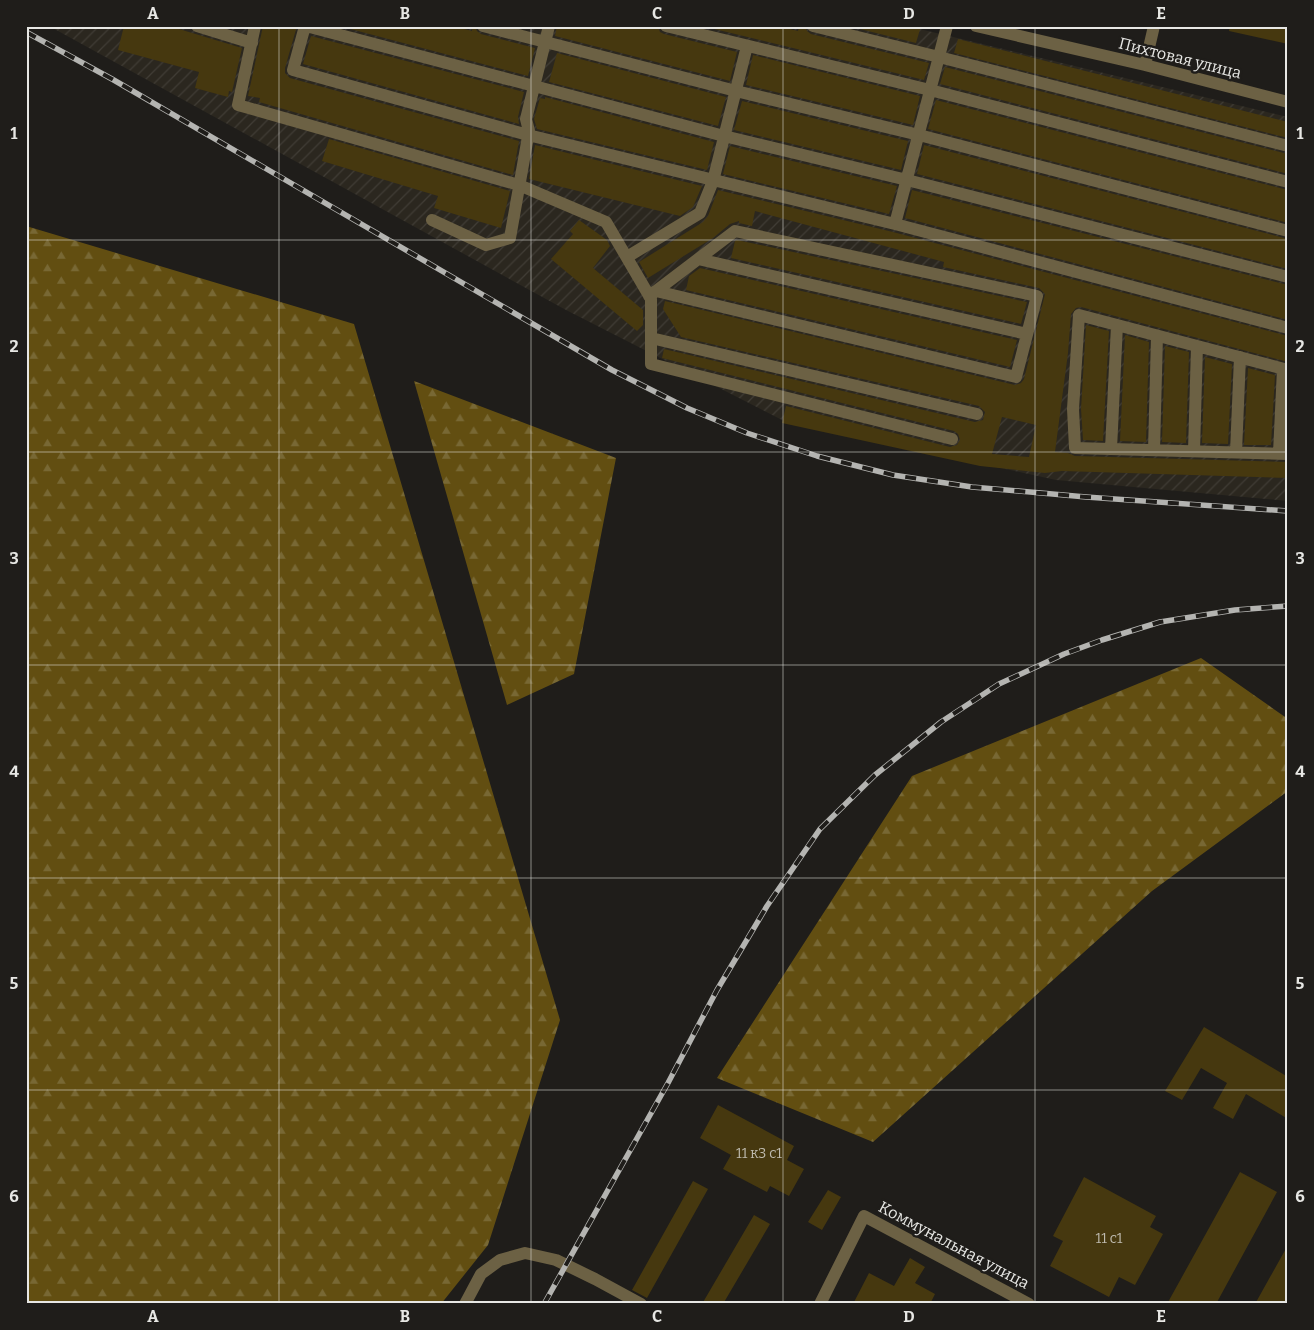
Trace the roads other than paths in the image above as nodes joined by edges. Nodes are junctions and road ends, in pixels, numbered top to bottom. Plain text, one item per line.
1 (197, 26) edge
2 (256, 26) edge
3 (306, 26) edge
4 (483, 26) edge
5 (549, 26) edge
6 (666, 26) edge
7 (813, 26) edge
8 (947, 26) edge
9 (978, 26) edge
10 (1154, 26) edge
11 (252, 43) junction
12 (545, 43) junction
13 (747, 46) junction
14 (939, 57) junction
15 (1145, 65) junction
16 (534, 86) junction
17 (930, 90) junction
18 (736, 91) junction
19 (1288, 102) edge
20 (918, 135) junction
21 (528, 136) junction
22 (724, 136) junction
23 (1288, 146) edge
24 (907, 180) junction
25 (713, 181) junction
26 (1288, 182) edge
27 (519, 185) junction
28 (432, 220) dead end
29 (895, 224) junction
30 (1288, 231) edge
31 (627, 257) junction
32 (698, 258) junction
33 (1288, 277) edge
34 (652, 294) junction
35 (1116, 325) junction
36 (1288, 328) edge
37 (1027, 334) junction
38 (1157, 336) junction
39 (651, 338) junction
40 (1197, 346) junction
41 (1240, 357) junction
42 (1285, 369) edge
43 (978, 414) dead end
44 (952, 439) dead end
45 (1111, 449) junction
46 (1154, 450) junction
47 (1194, 451) junction
48 (1236, 452) junction
49 (1283, 454) edge
50 (1015, 1301) edge
51 (465, 1304) edge
52 (641, 1304) edge
53 (820, 1304) edge
54 (1028, 1304) edge

1 - 11 street
2 - 11 street
3 - 16 street
3 - 21 street
4 - 12 street
5 - 12 street
6 - 13 street
7 - 14 street
8 - 14 street
9 - 15 street, Пихтовая улица
10 - 15 street
11 - 27 street
12 - 16 street
12 - 18 street
13 - 17 street
13 - 18 street
14 - 17 street
14 - 23 street
15 - 19 street, Пихтовая улица
16 - 21 street
16 - 22 street
17 - 20 street
17 - 26 street
18 - 20 street
18 - 22 street
20 - 24 street
20 - 30 street
21 - 25 street
21 - 27 street
22 - 24 street
22 - 25 street
24 - 29 street
24 - 33 street
25 - 29 street
25 - 31 street
27 - 28 street
27 - 31 street
29 - 36 street
31 - 34 street
32 - 34 street
32 - 37 street
32 - 37 street
34 - 37 street
34 - 39 street
35 - 38 street
35 - 45 street
35 - 45 street
38 - 40 street
38 - 46 street
39 - 43 street
39 - 44 street
40 - 41 street
40 - 47 street
41 - 42 street
41 - 48 street
42 - 49 street
45 - 46 street
46 - 47 street
47 - 48 street
48 - 49 street
50 - 53 street, Коммунальная улица
50 - 54 street, Коммунальная улица
51 - 52 street

